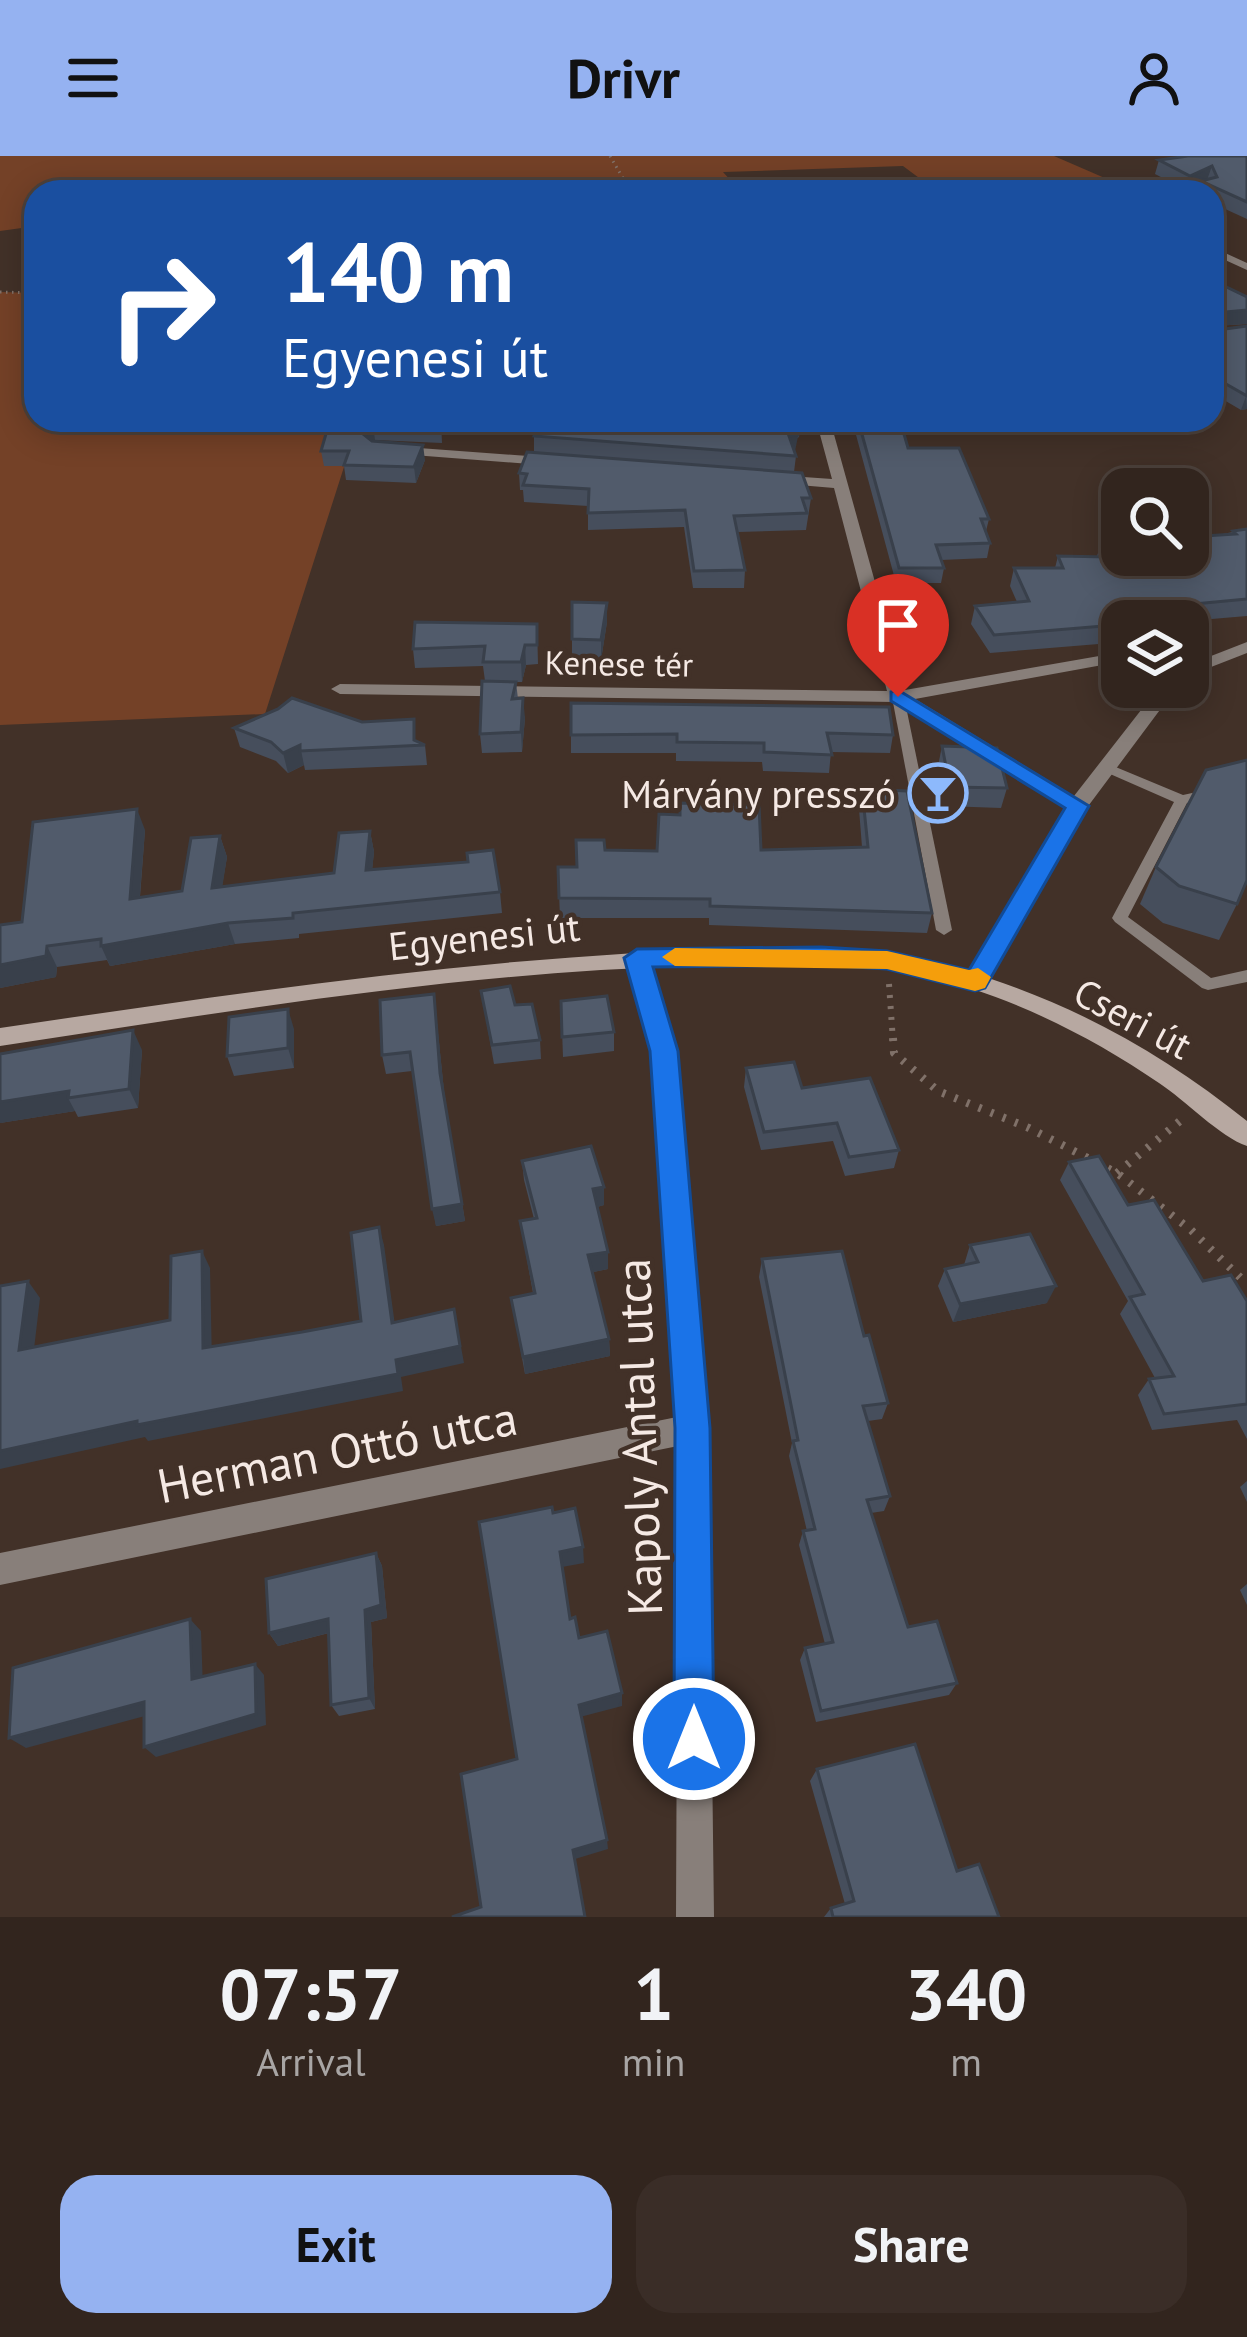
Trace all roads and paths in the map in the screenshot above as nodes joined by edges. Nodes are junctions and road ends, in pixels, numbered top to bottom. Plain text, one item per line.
1 (826, 432) edge
2 (377, 448) edge
3 (562, 463) edge
4 (746, 477) edge
5 (838, 484) junction
6 (1247, 647) edge
7 (1101, 660) edge
8 (1209, 662) edge
9 (340, 689) dead end
10 (898, 697) junction
11 (1152, 708) edge
12 (1106, 766) junction
13 (1247, 785) edge
14 (1182, 800) junction
15 (1077, 806) junction
16 (944, 930) dead end
17 (637, 958) junction
18 (887, 960) junction
19 (1247, 976) edge
20 (975, 982) junction
21 (0, 1036) edge
22 (1207, 1100) junction
23 (1247, 1136) edge
24 (1117, 1173) junction
25 (1247, 1284) edge
26 (693, 1428) junction
27 (0, 1569) edge
28 (694, 1917) edge

1 - 5 street
2 - 3 street
4 - 5 street
5 - 10 street
6 - 8 street
7 - 10 street, Kenese tér
9 - 10 street, Kenese tér
10 - 15 street
10 - 16 lane
11 - 12 street
12 - 14 lane
12 - 15 street
13 - 14 lane
14 - 19 lane
15 - 20 street
17 - 18 street, Egyenesi út
17 - 21 street, Egyenesi út
17 - 26 street, Kapoly Antal utca
18 - 20 street, Egyenesi út
18 - 24 path
20 - 22 street, Cseri út
22 - 23 street, Cseri út
22 - 24 path
24 - 25 path
26 - 27 street, Herman Ottó utca
26 - 28 street, Kapoly Antal utca

